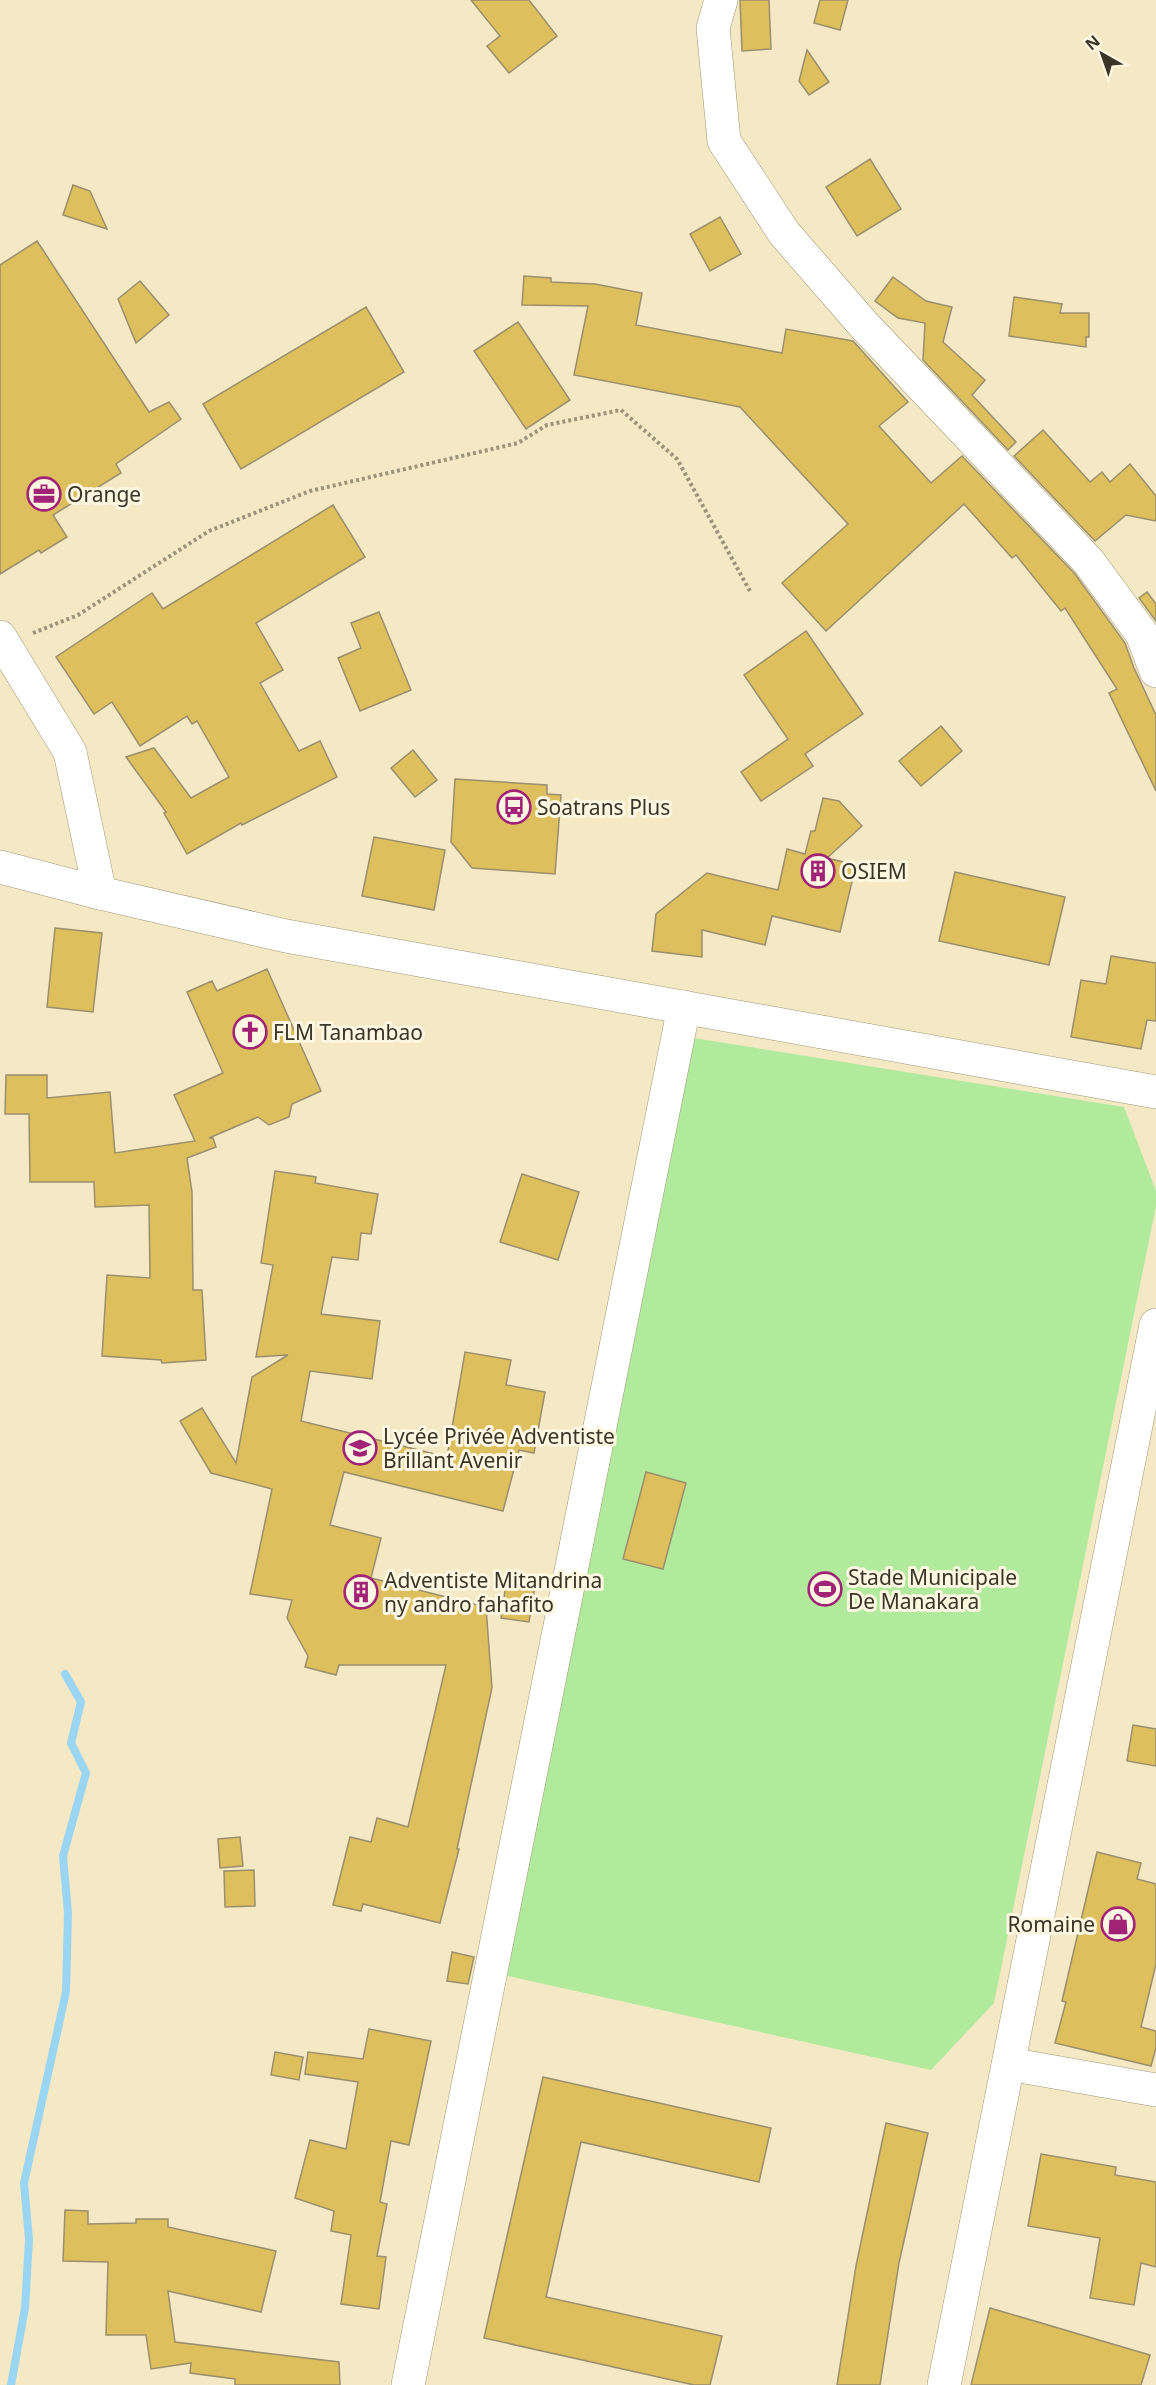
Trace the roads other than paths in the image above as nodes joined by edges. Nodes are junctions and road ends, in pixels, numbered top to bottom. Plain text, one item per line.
1 (721, 0) edge
2 (2, 640) edge
3 (1156, 671) edge
4 (0, 867) edge
5 (100, 893) junction
6 (684, 1006) junction
7 (1156, 1092) edge
8 (1156, 1324) edge
9 (1009, 2064) junction
10 (1156, 2090) edge
11 (408, 2385) edge
12 (944, 2385) edge

1 - 3 street
2 - 5 street
4 - 5 street
5 - 6 street
6 - 7 street
6 - 11 street
8 - 9 street
9 - 10 street
9 - 12 street

